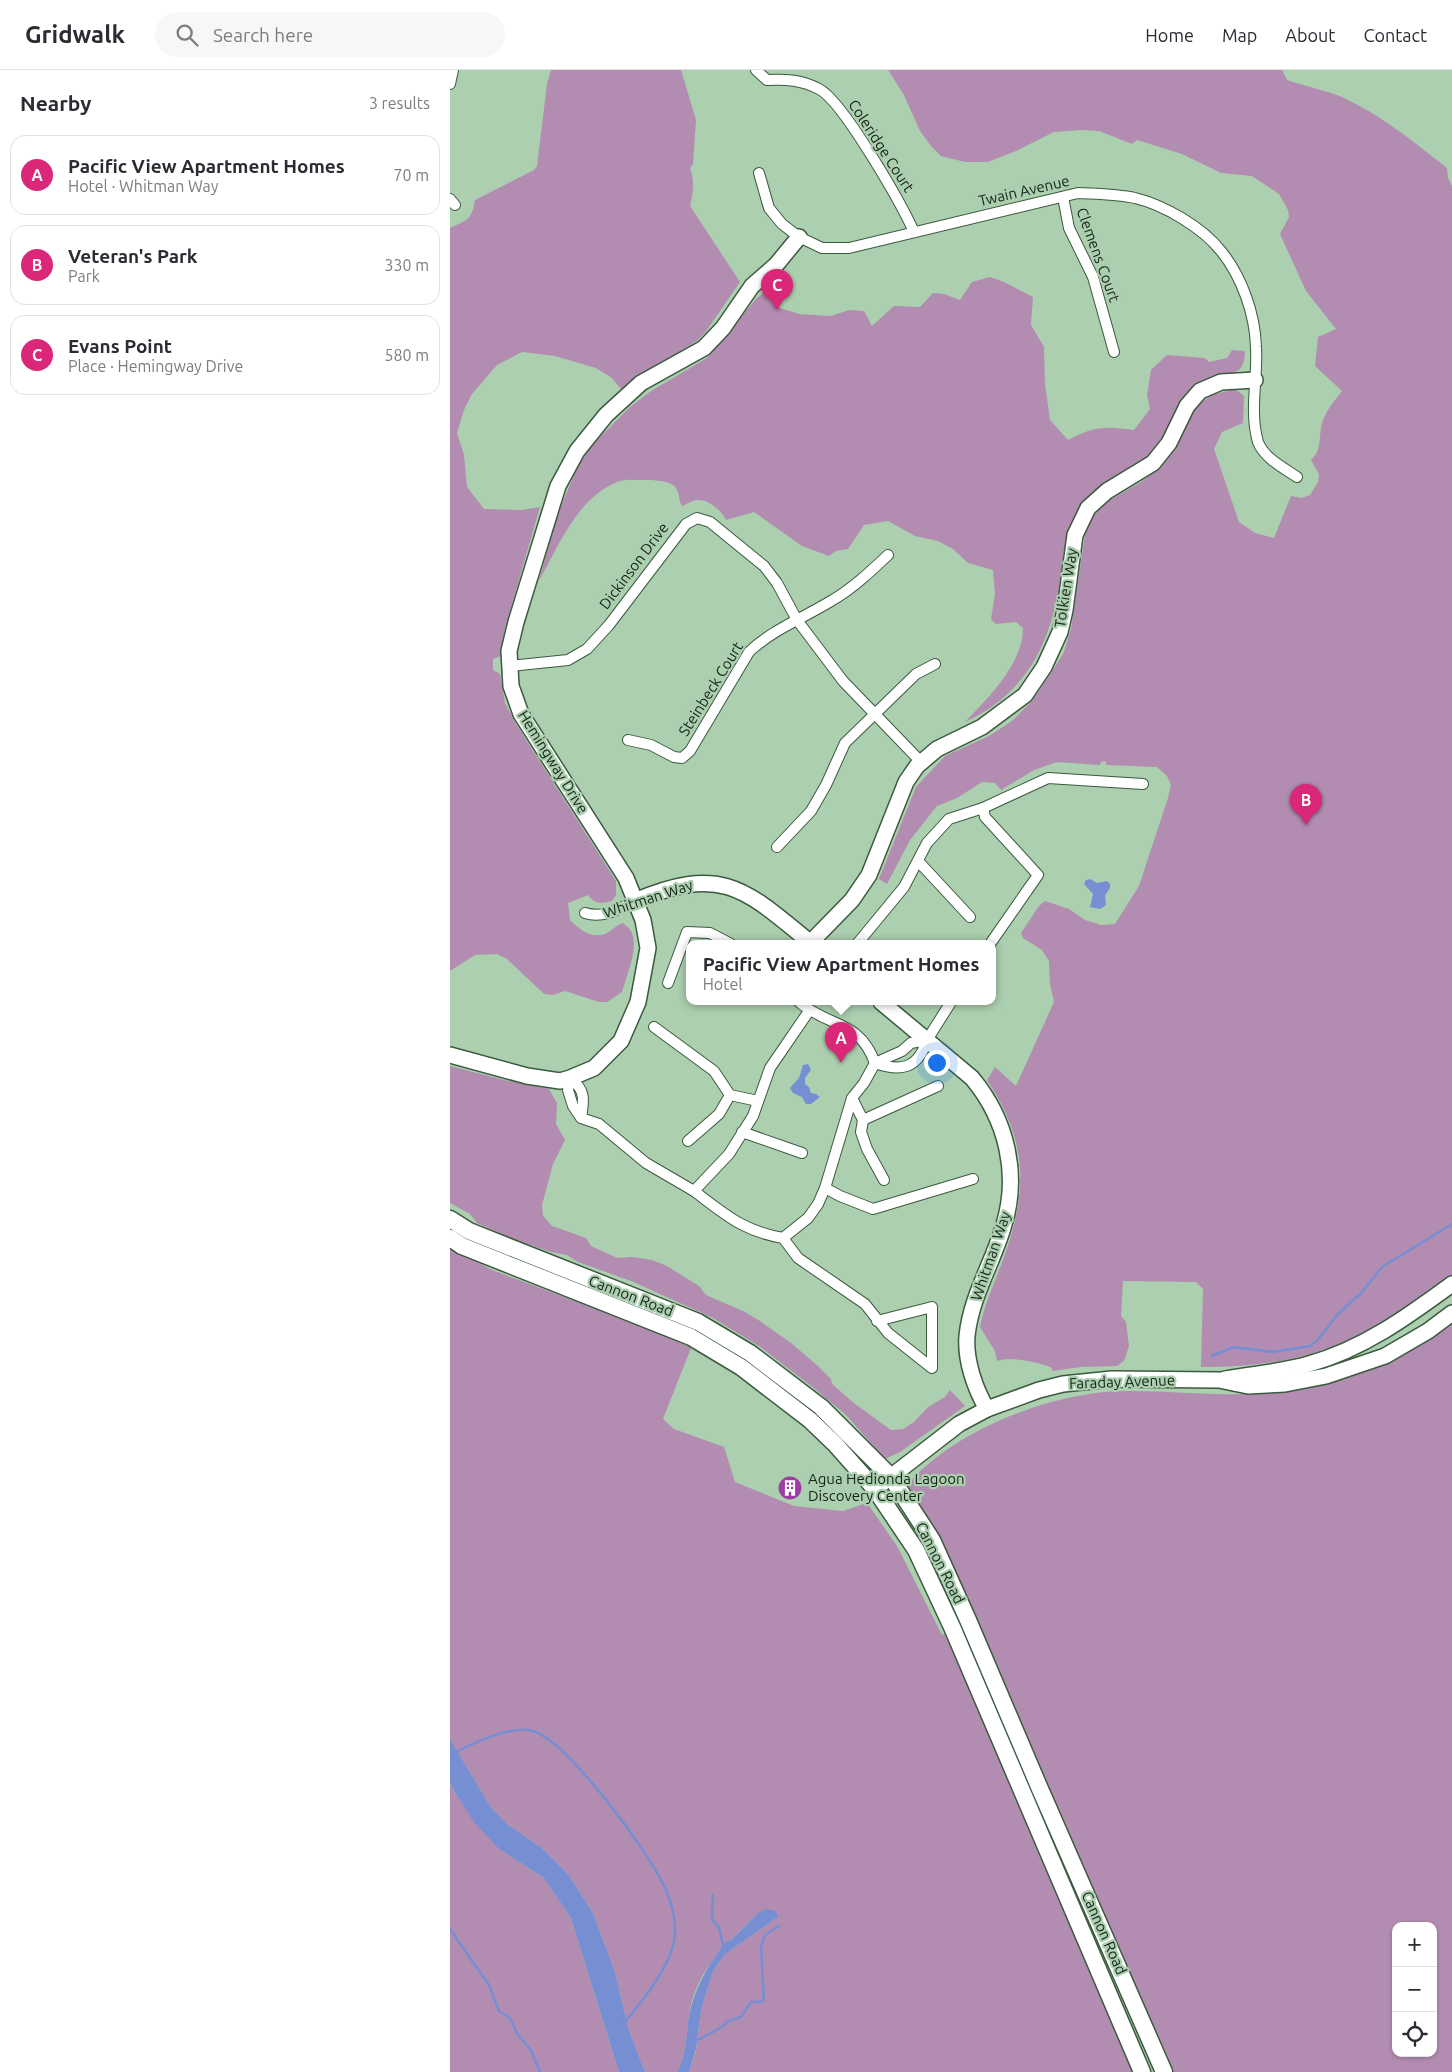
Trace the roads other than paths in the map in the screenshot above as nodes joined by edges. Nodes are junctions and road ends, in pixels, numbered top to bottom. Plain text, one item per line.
1 (453, 70) edge
2 (756, 70) edge
3 (450, 84) edge
4 (759, 172) dead end
5 (1063, 197) junction
6 (914, 232) junction
7 (799, 237) junction
8 (1114, 352) dead end
9 (1255, 380) junction
10 (1297, 477) dead end
11 (888, 555) dead end
12 (797, 620) junction
13 (936, 664) dead end
14 (510, 666) junction
15 (874, 714) junction
16 (628, 740) dead end
17 (922, 763) junction
18 (1143, 784) dead end
19 (983, 808) junction
20 (777, 847) dead end
21 (918, 861) junction
22 (635, 901) junction
23 (585, 913) dead end
24 (970, 917) dead end
25 (723, 940) edge
26 (806, 940) edge
27 (815, 940) edge
28 (861, 940) edge
29 (993, 940) edge
30 (668, 983) dead end
31 (802, 1005) edge
32 (885, 1005) edge
33 (949, 1005) edge
34 (809, 1011) junction
35 (654, 1028) dead end
36 (927, 1040) junction
37 (450, 1054) edge
38 (875, 1063) junction
39 (570, 1078) junction
40 (938, 1086) dead end
41 (730, 1096) junction
42 (852, 1098) junction
43 (758, 1101) junction
44 (862, 1120) junction
45 (742, 1132) junction
46 (688, 1141) dead end
47 (802, 1153) dead end
48 (973, 1179) dead end
49 (884, 1180) dead end
50 (825, 1188) junction
51 (694, 1191) junction
52 (450, 1219) edge
53 (450, 1238) edge
54 (784, 1238) junction
55 (1452, 1284) edge
56 (1452, 1313) edge
57 (878, 1321) junction
58 (1219, 1380) junction
59 (987, 1409) junction
60 (893, 1474) junction
61 (875, 1489) junction
62 (1142, 2072) edge
63 (1164, 2072) edge

1 - 3 street
2 - 6 street, Coleridge Court
4 - 7 street, Twain Avenue
5 - 6 street, Twain Avenue
5 - 8 street, Clemens Court
5 - 9 street, Twain Avenue
6 - 7 street, Twain Avenue
7 - 14 street, Hemingway Drive
9 - 10 street, Twain Avenue
9 - 17 street, Tolkien Way
11 - 12 street, Steinbeck Court
12 - 14 street, Dickinson Drive
12 - 15 street, Dickinson Drive
12 - 16 street, Steinbeck Court
13 - 15 street
14 - 22 street, Hemingway Drive
15 - 17 street, Dickinson Drive
15 - 20 street
17 - 27 street, Tolkien Way
18 - 19 street
19 - 21 street
19 - 29 street
21 - 24 street
21 - 28 street
22 - 23 street, Whitman Way
22 - 26 street, Whitman Way
22 - 39 street, Hemingway Drive
25 - 30 street
31 - 34 street
32 - 36 street, Whitman Way
33 - 36 street
34 - 38 street
34 - 43 street
35 - 41 street
36 - 38 street
36 - 38 street
36 - 59 street, Whitman Way
37 - 39 street, Hemingway Drive
38 - 42 street
39 - 51 street
40 - 44 street
41 - 43 street
41 - 46 street
42 - 44 street
42 - 50 street
43 - 45 street
44 - 49 street
45 - 47 street
45 - 51 street
48 - 50 street
50 - 54 street
51 - 54 street
52 - 60 main road, Cannon Road
53 - 61 main road, Cannon Road
54 - 57 street
55 - 58 street, Faraday Avenue
56 - 58 street, Faraday Avenue
57 - 57 street
58 - 59 street, Faraday Avenue
59 - 60 street, Faraday Avenue
60 - 61 street, Faraday Avenue
60 - 63 main road, Cannon Road
61 - 62 main road, Cannon Road

